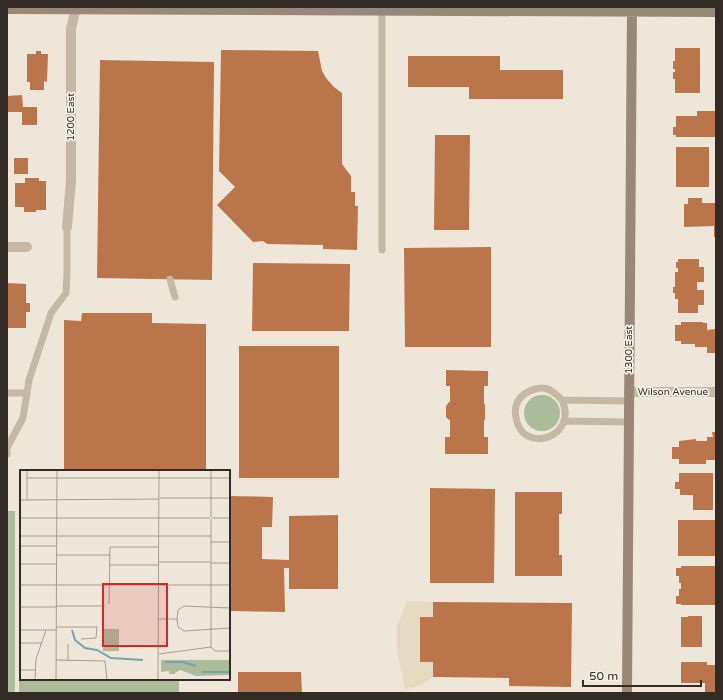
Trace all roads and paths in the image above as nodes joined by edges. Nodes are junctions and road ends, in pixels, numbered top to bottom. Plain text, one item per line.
1 (75, 8) edge
2 (7, 9) edge
3 (632, 9) edge
4 (382, 10) junction
5 (677, 10) edge
6 (716, 12) edge
7 (67, 227) joint
8 (7, 247) edge
9 (27, 247) dead end
10 (382, 250) dead end
11 (170, 279) dead end
12 (175, 297) dead end
13 (716, 392) edge
14 (7, 393) edge
15 (27, 393) junction
16 (629, 397) junction
17 (562, 400) junction
18 (564, 422) junction
19 (629, 422) junction
20 (7, 454) edge
21 (627, 693) edge

1 - 2 street
1 - 4 street
1 - 7 street, 1200 East
3 - 4 street
3 - 5 street
3 - 16 street, 1300 East
4 - 10 lane
5 - 6 street
7 - 15 lane
8 - 9 street
11 - 12 lane
13 - 16 street, Wilson Avenue
14 - 15 lane
15 - 20 lane
16 - 17 lane
16 - 19 street, 1300 East
17 - 18 lane
17 - 18 lane
18 - 19 lane
19 - 21 street, 1300 East

